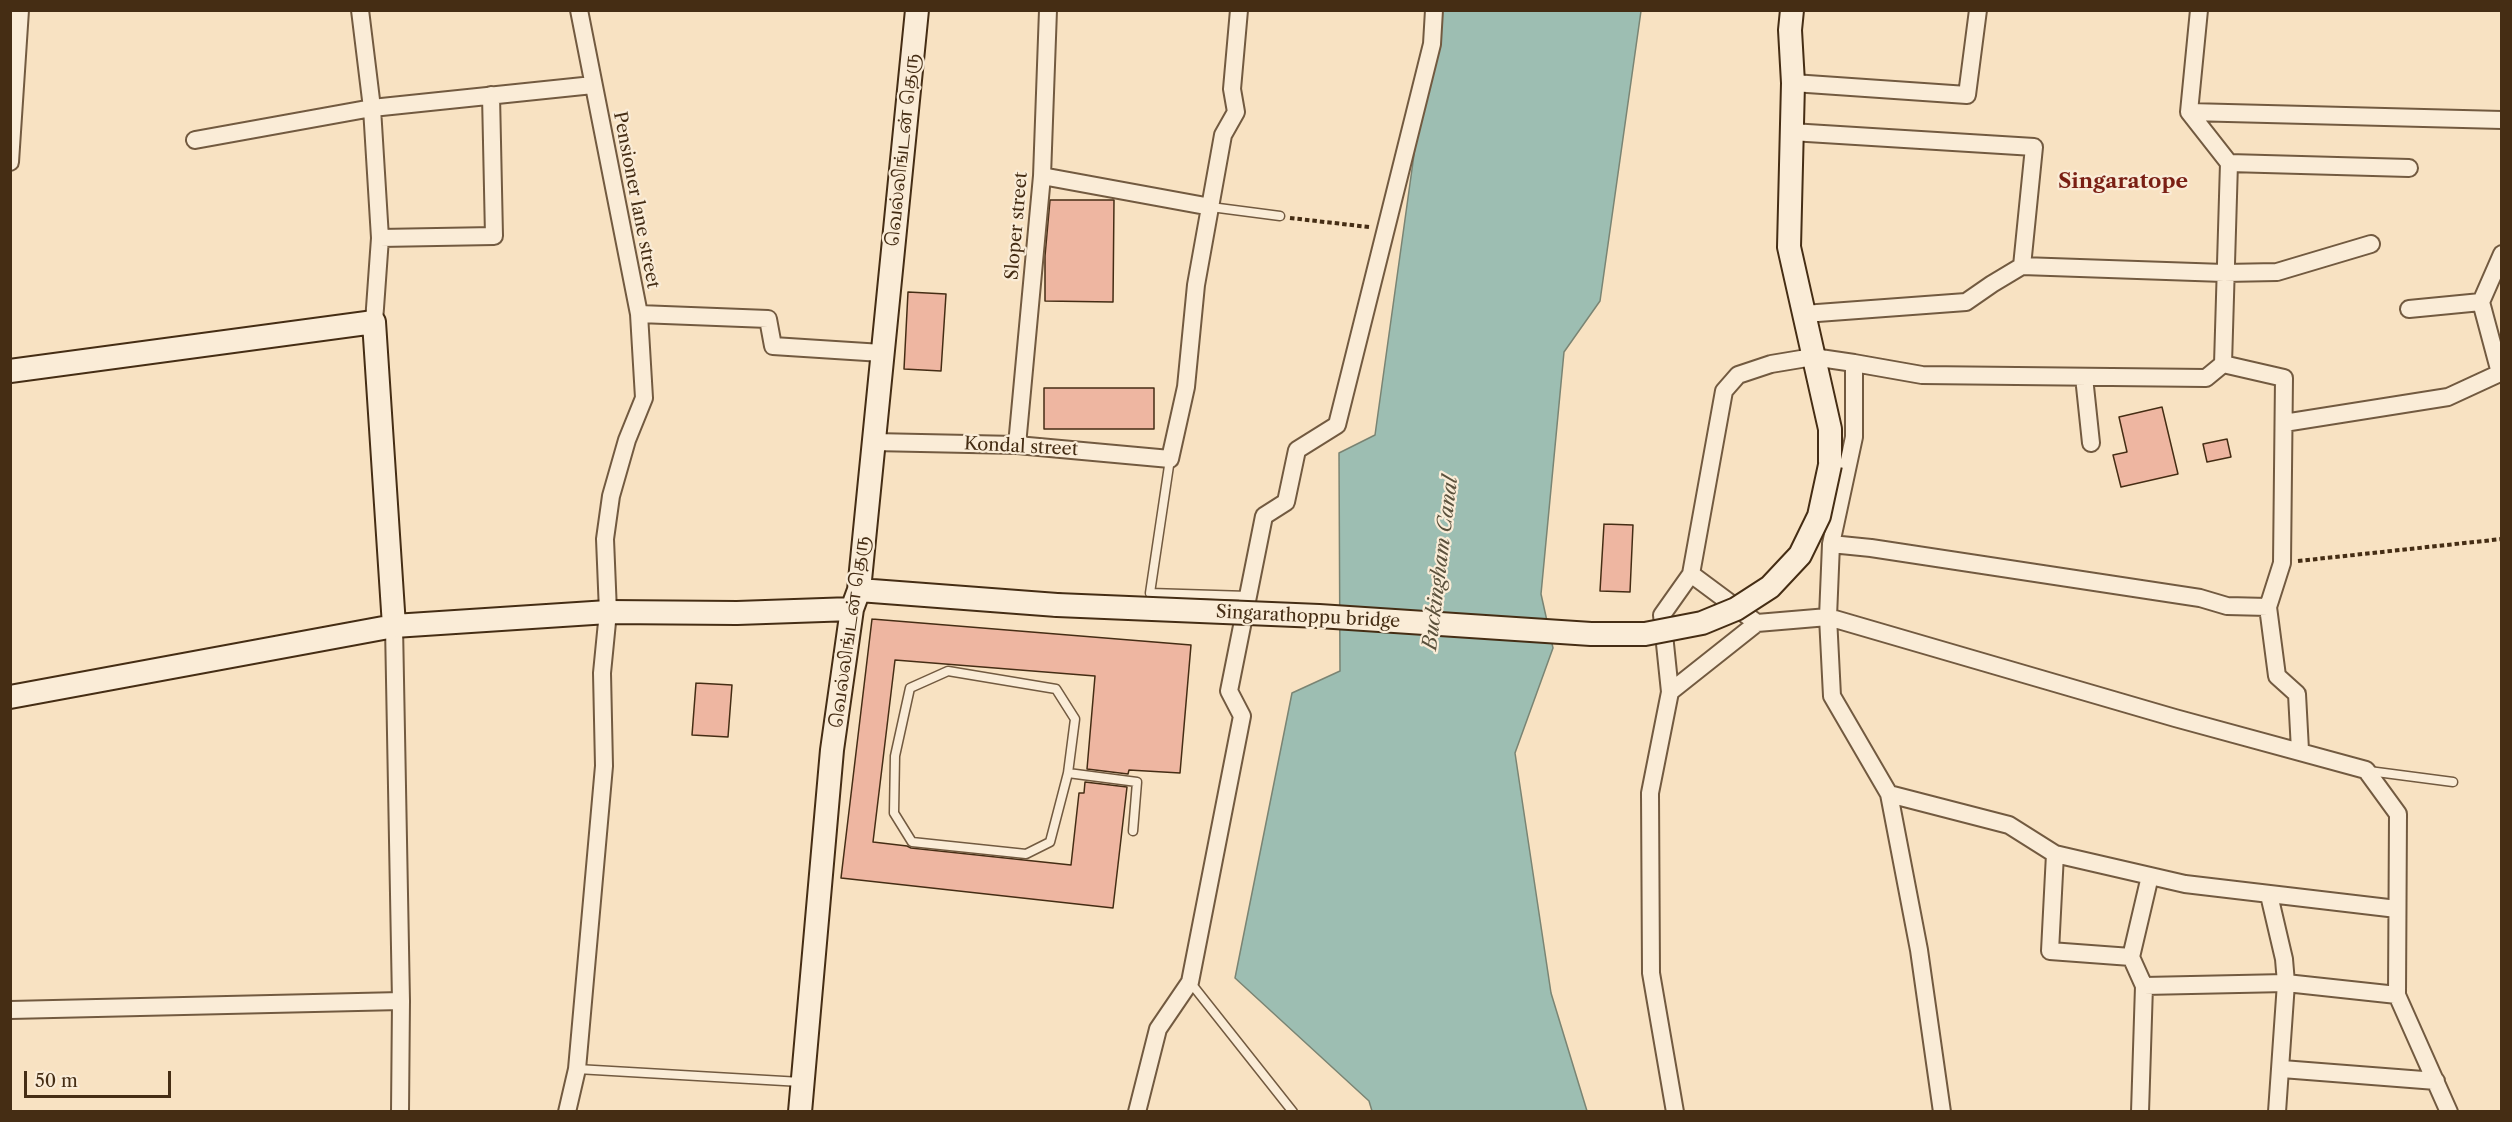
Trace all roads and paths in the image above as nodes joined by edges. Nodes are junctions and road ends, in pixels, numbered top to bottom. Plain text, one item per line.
1 (20, 10) edge
2 (360, 10) edge
3 (579, 10) edge
4 (917, 10) edge
5 (1048, 10) edge
6 (1239, 10) edge
7 (1434, 10) edge
8 (1792, 10) edge
9 (1978, 10) edge
10 (2199, 10) edge
11 (1793, 83) junction
12 (593, 85) junction
13 (491, 95) junction
14 (372, 108) junction
15 (2189, 112) junction
16 (2502, 120) edge
17 (1791, 132) junction
18 (195, 140) dead end
19 (10, 162) edge
20 (2229, 163) junction
21 (2409, 168) dead end
22 (1042, 176) junction
23 (1211, 207) junction
24 (1280, 216) joint
25 (1386, 230) junction
26 (380, 238) junction
27 (2371, 244) dead end
28 (2502, 254) edge
29 (2022, 266) junction
30 (2224, 273) junction
31 (2481, 303) junction
32 (2409, 309) dead end
33 (639, 314) junction
34 (1804, 314) junction
35 (374, 322) junction
36 (882, 353) junction
37 (1813, 357) junction
38 (1854, 363) junction
39 (2223, 364) junction
40 (11, 367) edge
41 (2501, 374) edge
42 (2084, 377) junction
43 (2284, 423) junction
44 (873, 442) junction
45 (2091, 443) dead end
46 (1017, 445) junction
47 (1170, 459) junction
48 (2502, 539) edge
49 (1831, 544) junction
50 (2282, 563) junction
51 (1691, 574) junction
52 (1248, 596) junction
53 (856, 600) junction
54 (2268, 607) junction
55 (608, 612) junction
56 (1828, 617) junction
57 (1757, 623) junction
58 (394, 626) junction
59 (1670, 692) junction
60 (10, 697) edge
61 (2300, 750) junction
62 (2366, 770) junction
63 (1068, 773) junction
64 (2453, 782) dead end
65 (1889, 794) junction
66 (1133, 831) dead end
67 (2055, 854) junction
68 (2150, 876) junction
69 (2269, 895) junction
70 (2397, 909) junction
71 (2131, 957) junction
72 (1190, 982) junction
73 (2286, 983) junction
74 (2144, 986) junction
75 (2397, 994) junction
76 (400, 1000) junction
77 (10, 1010) edge
78 (577, 1069) junction
79 (2282, 1069) junction
80 (2436, 1081) junction
81 (803, 1083) junction
82 (400, 1112) edge
83 (567, 1112) edge
84 (800, 1112) edge
85 (1137, 1112) edge
86 (1293, 1112) edge
87 (1675, 1112) edge
88 (1942, 1112) edge
89 (2140, 1112) edge
90 (2277, 1112) edge
91 (2449, 1112) edge

1 - 19 street
2 - 14 street
3 - 12 street, Pensioner lane street
4 - 36 main road, வெல்லிங்டன் தெரு
5 - 22 street, Sloper street
6 - 23 street
7 - 25 street
8 - 11 main road, Singarathoppu bridge
9 - 11 street
10 - 15 street
11 - 17 main road, Singarathoppu bridge
12 - 13 street
12 - 33 street, Pensioner lane street
13 - 14 street
13 - 26 street
14 - 18 street
14 - 26 street
15 - 16 street
15 - 20 street
17 - 29 street
17 - 34 main road, Singarathoppu bridge
20 - 21 street
20 - 30 street
22 - 23 street
22 - 46 street, Sloper street
23 - 24 lane
23 - 47 street
24 - 25 path
25 - 52 street
26 - 35 street
27 - 30 street
28 - 31 street
29 - 30 street
29 - 34 street
30 - 39 street
31 - 32 street
31 - 41 street
33 - 36 street, Pensioner lane street
33 - 55 street
34 - 37 main road, Singarathoppu bridge
35 - 40 main road
35 - 58 main road
36 - 44 main road, வெல்லிங்டன் தெரு
37 - 38 street
37 - 51 street
37 - 53 main road, Singarathoppu bridge, bridge
38 - 42 street
38 - 49 street
39 - 42 street
39 - 43 street
41 - 43 street
42 - 45 street
43 - 50 street
44 - 46 street, Kondal street
44 - 53 main road, வெல்லிங்டன் தெரு
46 - 47 street, Kondal street
47 - 52 lane
48 - 50 path
49 - 54 street
49 - 56 street
50 - 54 street
51 - 57 street
51 - 59 street
52 - 72 street
53 - 55 main road
53 - 81 main road, வெல்லிங்டன் தெரு
54 - 61 street
55 - 58 main road
55 - 78 street
56 - 57 street
56 - 61 street
56 - 65 street
57 - 59 street
58 - 60 main road
58 - 76 street
59 - 87 street
61 - 62 street
62 - 64 lane
62 - 70 street
63 - 63 lane
63 - 66 lane
65 - 67 street
65 - 88 street
67 - 68 street
67 - 71 street
68 - 69 street
68 - 71 street
69 - 70 street
69 - 73 street
70 - 75 street
71 - 74 street
72 - 85 street
72 - 86 lane
73 - 74 street
73 - 75 street
73 - 79 street
74 - 89 street
75 - 80 street
76 - 77 street
76 - 82 street
78 - 81 lane
78 - 83 street
79 - 80 street
79 - 90 street
80 - 91 street
81 - 84 main road, வெல்லிங்டன் தெரு

